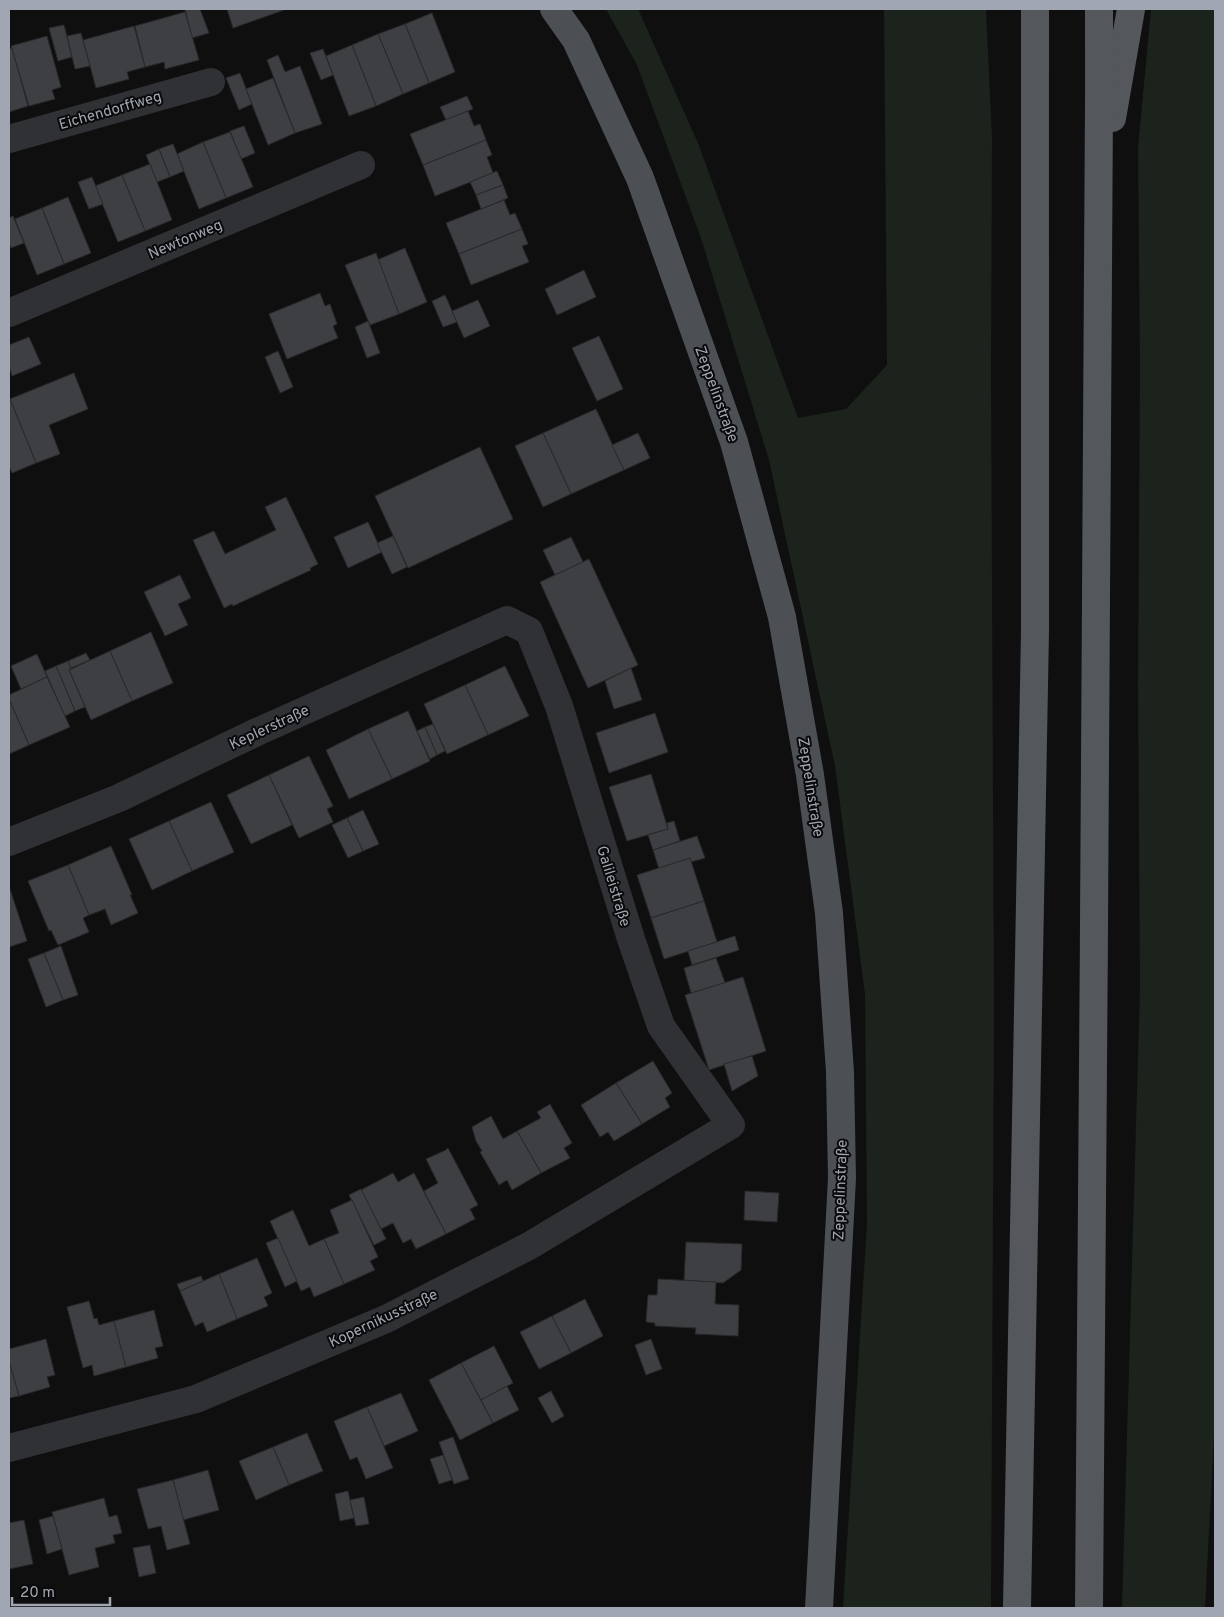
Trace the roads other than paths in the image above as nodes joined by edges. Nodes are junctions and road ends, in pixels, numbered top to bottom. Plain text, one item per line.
1 (554, 9) edge
2 (564, 9) edge
3 (1035, 9) edge
4 (1099, 9) edge
5 (1131, 9) edge
6 (576, 40) junction
7 (211, 82) dead end
8 (9, 138) edge
9 (361, 165) dead end
10 (1099, 193) junction
11 (9, 313) edge
12 (529, 631) joint
13 (9, 842) edge
14 (731, 1125) joint
15 (9, 1448) edge
16 (819, 1608) edge
17 (1017, 1608) edge
18 (1089, 1608) edge

1 - 6 main road, Zeppelinstraße
2 - 6 main road
3 - 17 highway
4 - 10 highway
5 - 10 highway
6 - 16 main road, Zeppelinstraße
7 - 8 street, Eichendorffweg
9 - 11 street, Newtonweg
10 - 18 highway
12 - 13 street, Keplerstraße
12 - 14 street, Galileistraße
14 - 15 street, Kopernikusstraße

